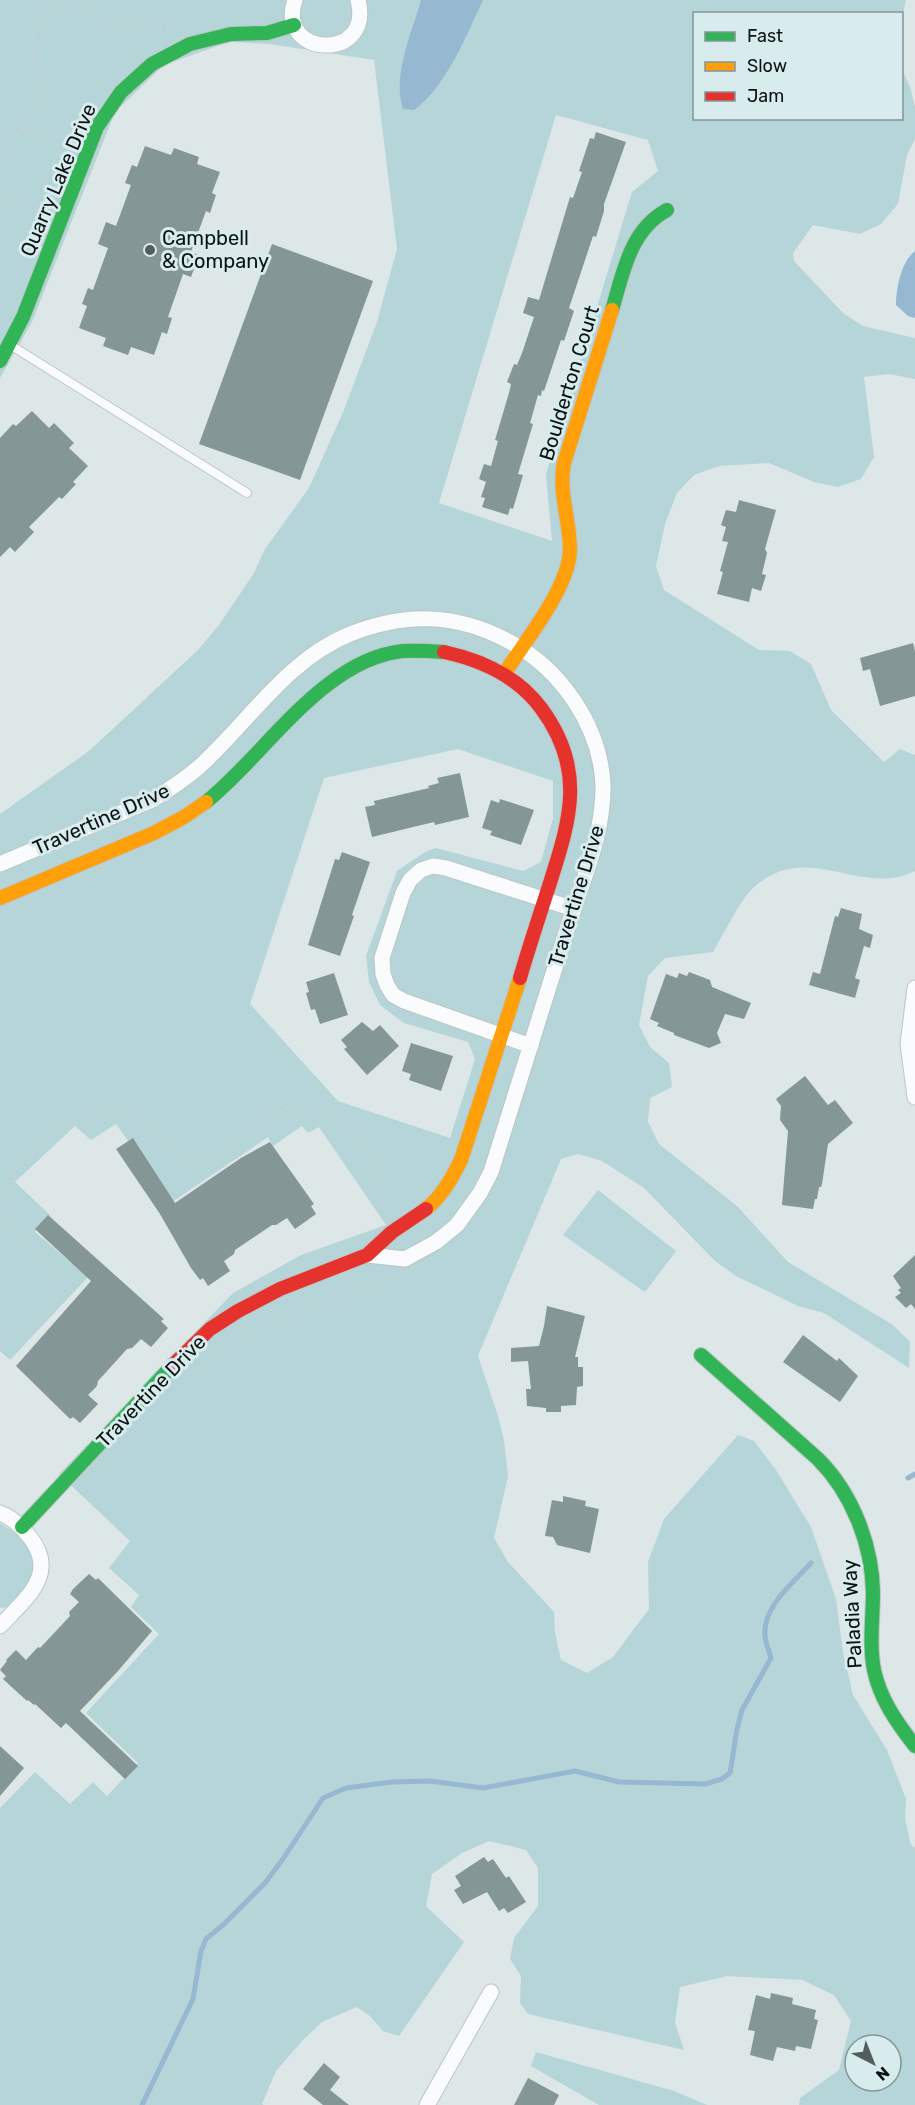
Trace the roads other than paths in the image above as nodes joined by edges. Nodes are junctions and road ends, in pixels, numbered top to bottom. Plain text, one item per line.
1 (295, 0) edge
2 (358, 0) edge
3 (294, 25) junction
4 (667, 210) dead end
5 (10, 345) junction
6 (0, 362) edge
7 (247, 493) dead end
8 (521, 648) junction
9 (504, 674) junction
10 (0, 864) edge
11 (0, 898) edge
12 (545, 900) junction
13 (574, 909) junction
14 (915, 988) edge
15 (502, 1036) junction
16 (531, 1046) junction
17 (915, 1097) edge
18 (367, 1255) junction
19 (701, 1355) dead end
20 (0, 1513) edge
21 (22, 1527) junction
22 (0, 1626) edge
23 (915, 1746) edge
24 (491, 1992) dead end
25 (428, 2105) edge

1 - 3 street
2 - 3 street
3 - 5 street, Quarry Lake Drive
4 - 8 street, Boulderton Court
5 - 6 street, Quarry Lake Drive
5 - 7 lane
8 - 9 street, Boulderton Court
8 - 10 street, Travertine Drive
8 - 13 street, Travertine Drive
9 - 11 street, Travertine Drive
9 - 12 street, Travertine Drive
12 - 13 street
12 - 15 street, Travertine Drive
12 - 15 street
13 - 16 street, Travertine Drive
14 - 17 street
15 - 16 street
15 - 18 street, Travertine Drive
16 - 18 street, Travertine Drive
18 - 21 street, Travertine Drive
19 - 23 street, Paladia Way
20 - 21 street
21 - 22 street
24 - 25 street

